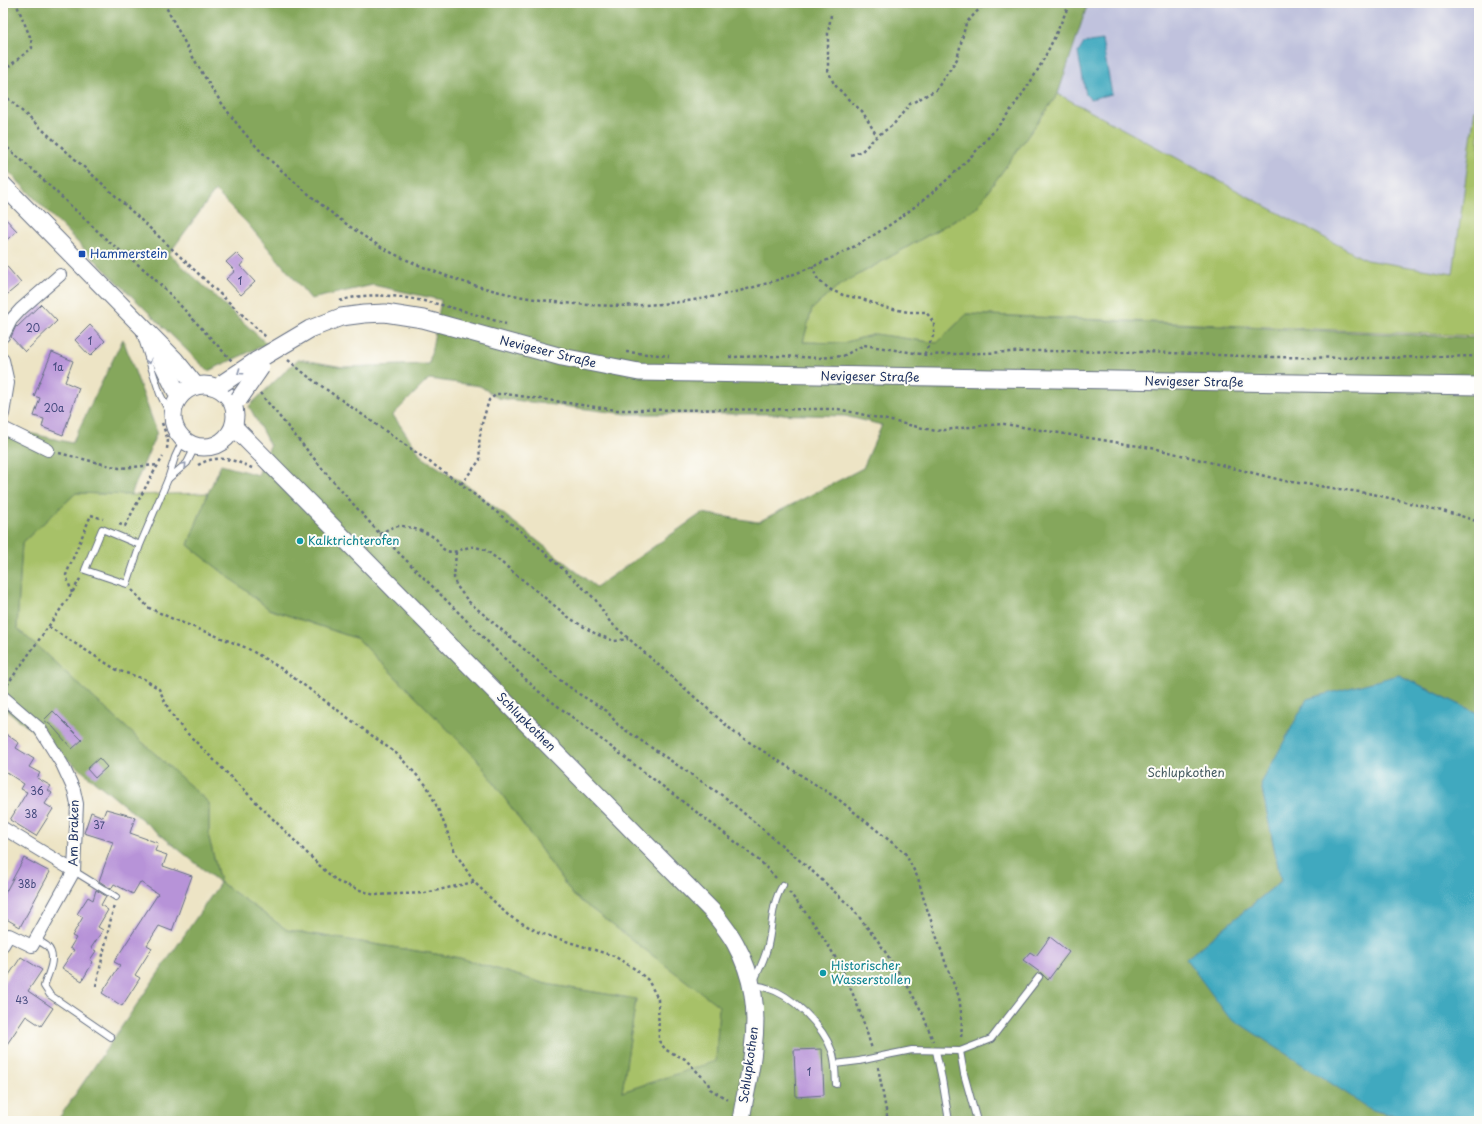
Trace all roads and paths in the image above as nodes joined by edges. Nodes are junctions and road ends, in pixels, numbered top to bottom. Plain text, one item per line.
1 (16, 3) edge
2 (164, 3) edge
3 (985, 3) edge
4 (1070, 3) edge
5 (831, 15) dead end
6 (3, 71) edge
7 (3, 94) edge
8 (877, 136) junction
9 (3, 144) edge
10 (851, 156) dead end
11 (3, 185) edge
12 (812, 266) junction
13 (60, 275) dead end
14 (337, 302) dead end
15 (509, 325) dead end
16 (143, 329) junction
17 (3, 336) edge
18 (272, 344) junction
19 (623, 352) dead end
20 (225, 353) dead end
21 (924, 355) junction
22 (676, 356) dead end
23 (1479, 356) edge
24 (728, 357) dead end
25 (3, 360) edge
26 (259, 364) junction
27 (220, 385) junction
28 (196, 386) junction
29 (1479, 386) edge
30 (260, 394) dead end
31 (179, 397) junction
32 (236, 403) junction
33 (3, 414) edge
34 (167, 420) junction
35 (234, 427) junction
36 (3, 428) edge
37 (223, 442) junction
38 (189, 443) junction
39 (48, 450) joint
40 (175, 457) junction
41 (187, 463) junction
42 (159, 465) dead end
43 (255, 470) dead end
44 (279, 474) junction
45 (168, 479) junction
46 (461, 484) junction
47 (1479, 522) edge
48 (380, 534) junction
49 (140, 545) junction
50 (456, 552) junction
51 (85, 570) junction
52 (127, 584) junction
53 (49, 627) junction
54 (628, 639) junction
55 (3, 691) edge
56 (3, 697) edge
57 (3, 828) edge
58 (74, 871) junction
59 (474, 882) junction
60 (783, 885) junction
61 (116, 897) joint
62 (5, 937) edge
63 (36, 939) junction
64 (1039, 977) dead end
65 (752, 985) junction
66 (96, 986) dead end
67 (111, 1037) dead end
68 (936, 1051) junction
69 (960, 1051) junction
70 (874, 1053) dead end
71 (876, 1060) dead end
72 (835, 1064) junction
73 (836, 1084) dead end
74 (742, 1114) edge
75 (888, 1121) edge
76 (949, 1121) edge
77 (977, 1121) edge

1 - 6 path
2 - 12 path
3 - 8 path
4 - 12 path
5 - 8 path
7 - 18 path
8 - 10 path
9 - 20 path
11 - 16 main road
12 - 21 path
13 - 17 street
14 - 15 path
16 - 28 main road
16 - 31 main road
16 -> 34 lane
18 - 26 main road, Nevigeser Straße
18 - 29 main road, Nevigeser Straße
18 - 46 path
19 - 22 path
21 - 23 path
21 - 24 path
25 - 33 street
26 -> 27 main road, Nevigeser Straße, bridge
26 - 32 main road, Nevigeser Straße, bridge
27 - 28 main road
27 - 32 main road
28 - 31 main road
30 - 48 path
31 - 34 main road
32 - 35 main road
34 - 38 main road
34 - 40 path
35 - 37 main road
35 - 44 main road, Schlupkothen
36 - 39 street
37 - 38 main road
37 - 44 main road, Schlupkothen
38 - 40 lane
38 - 41 lane
39 - 42 path
40 - 45 lane
41 - 43 path
45 -> 41 lane
44 - 65 main road, Schlupkothen
45 - 49 lane
46 - 47 path
46 - 54 path
48 - 50 path
48 - 60 path
49 - 51 lane
49 - 52 lane
50 - 54 path
50 - 68 path
51 - 52 lane
51 - 53 path
52 - 59 path
53 - 55 path
53 - 59 path
54 - 69 path
56 - 58 street, Am Braken
57 - 58 street
58 - 61 lane
58 - 63 street, Am Braken
59 - 74 path
60 - 65 lane
60 - 70 path
61 - 66 path
62 - 63 street
63 - 67 lane
64 - 69 lane
65 - 72 lane
65 - 74 main road, Schlupkothen
68 - 69 lane
68 - 72 lane, bridge
68 - 76 lane
69 - 77 lane
71 - 75 path
72 - 73 lane

